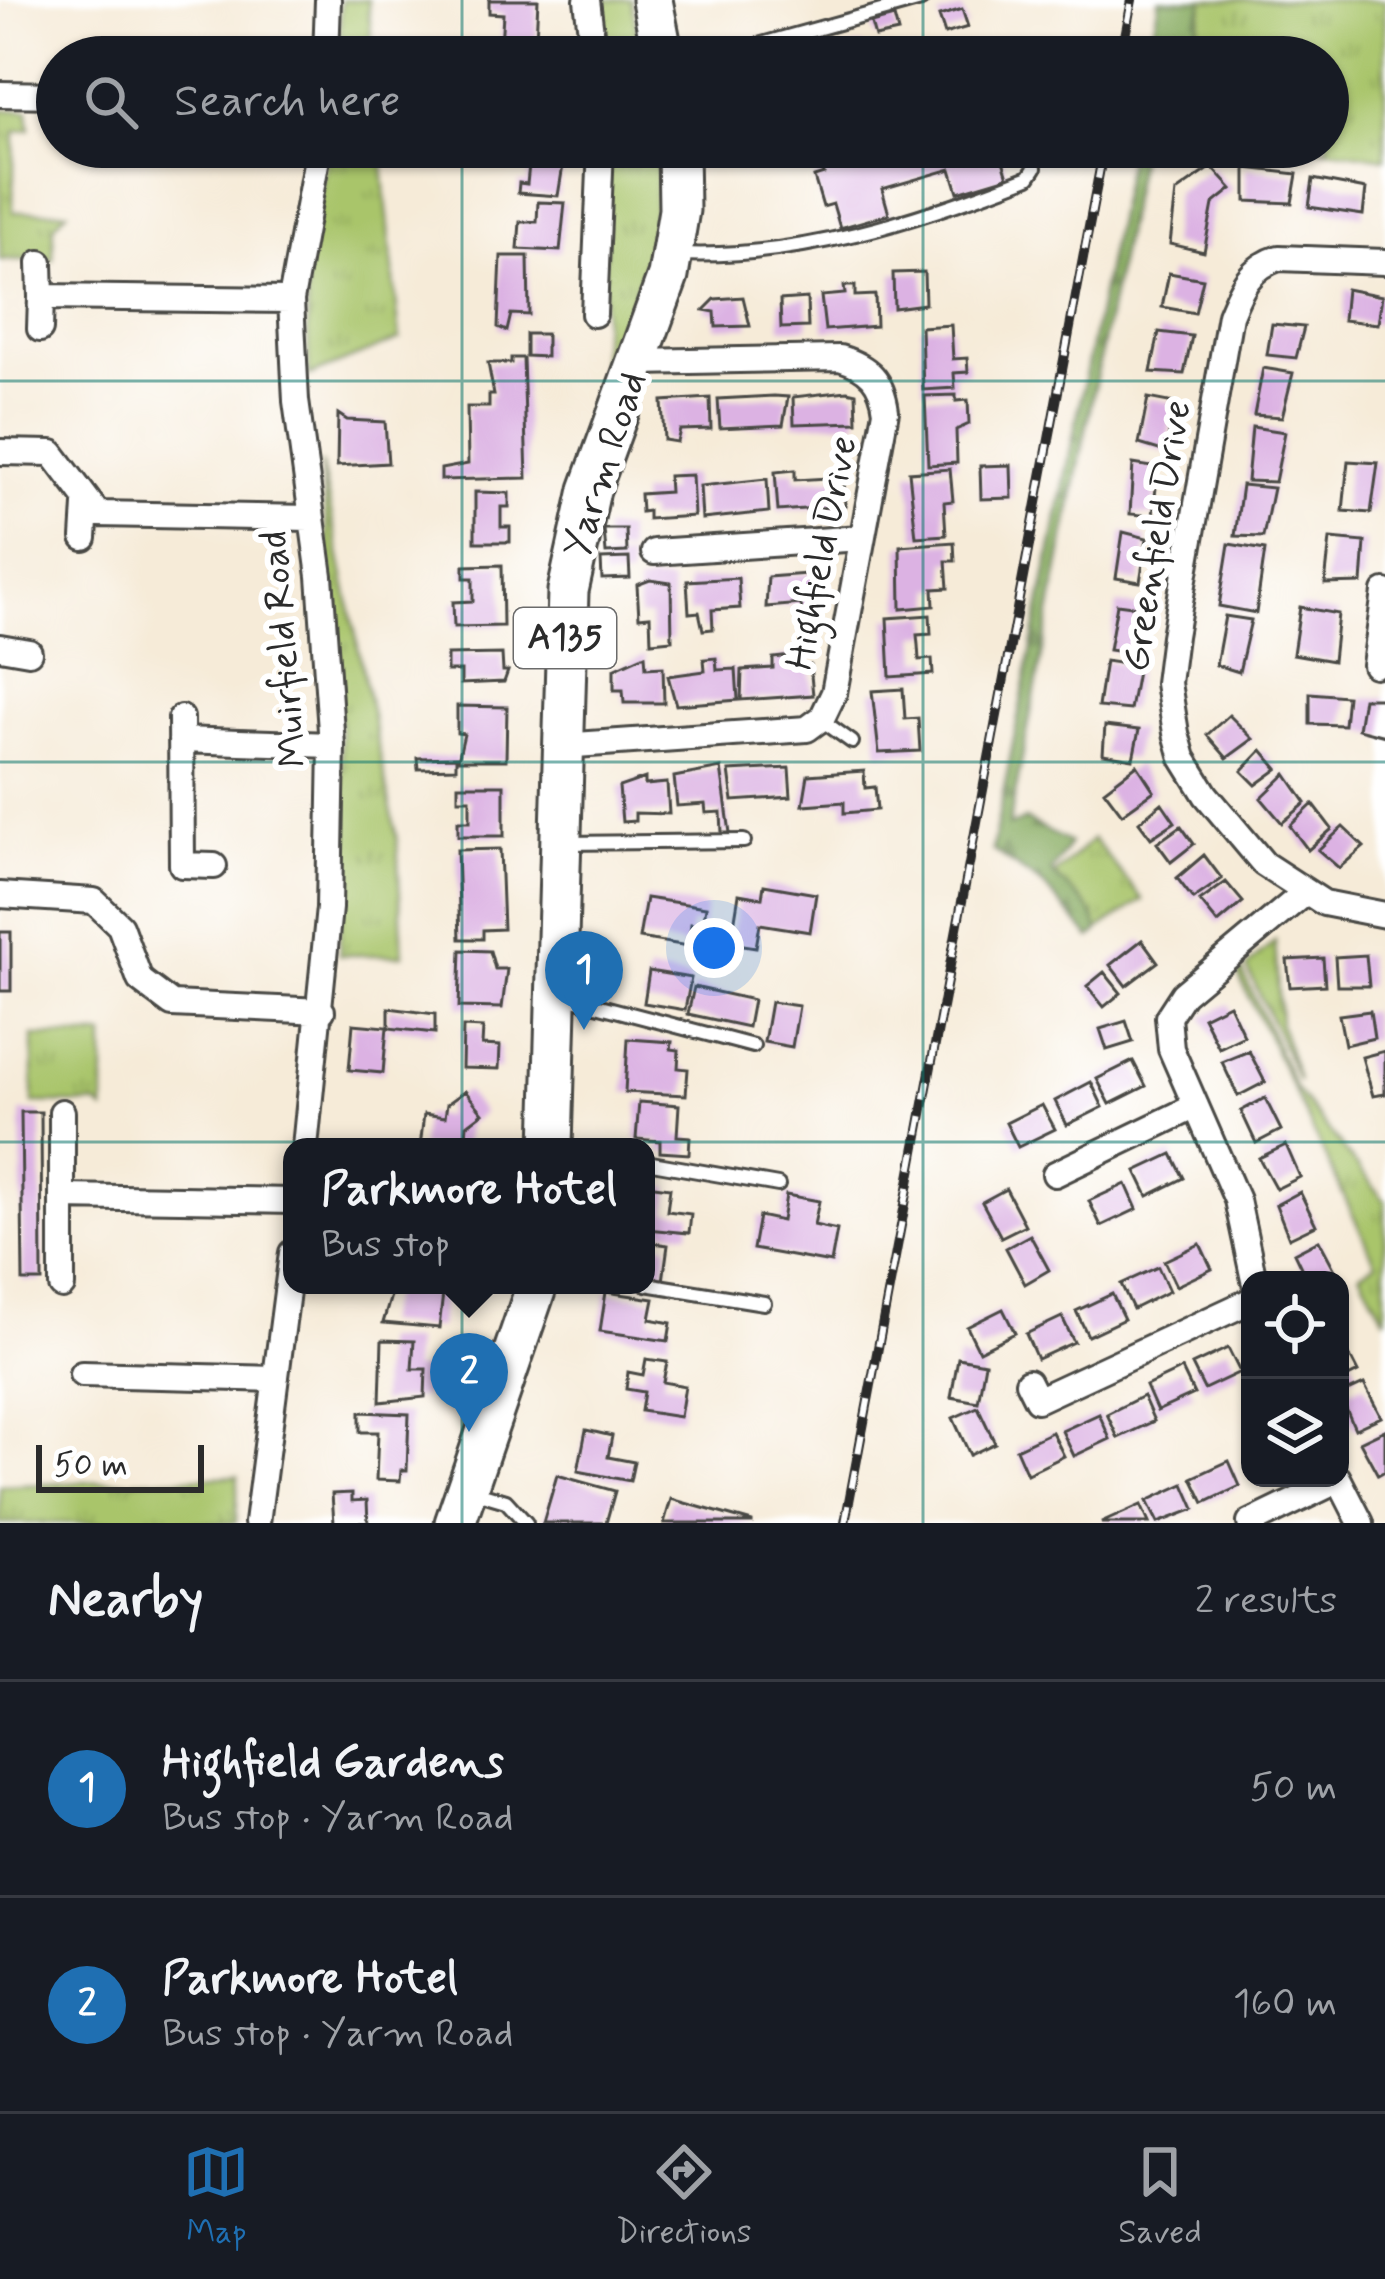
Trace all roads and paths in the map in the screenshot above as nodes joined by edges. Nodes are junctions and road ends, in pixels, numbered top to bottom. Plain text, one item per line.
1 (328, 0) edge
2 (586, 0) edge
3 (652, 0) edge
4 (921, 0) edge
5 (327, 36) edge
6 (591, 36) edge
7 (659, 36) edge
8 (791, 36) edge
9 (0, 94) edge
10 (36, 95) edge
11 (315, 168) edge
12 (600, 168) edge
13 (679, 168) edge
14 (1035, 168) edge
15 (673, 254) junction
16 (1385, 262) edge
17 (40, 263) dead end
18 (41, 297) junction
19 (292, 300) junction
20 (594, 314) dead end
21 (40, 329) dead end
22 (640, 362) junction
23 (0, 452) edge
24 (86, 505) junction
25 (311, 518) junction
26 (84, 538) dead end
27 (861, 538) junction
28 (654, 552) dead end
29 (1385, 592) edge
30 (1372, 666) edge
31 (820, 718) junction
32 (851, 742) dead end
33 (332, 745) junction
34 (561, 746) junction
35 (744, 841) dead end
36 (559, 843) junction
37 (214, 866) dead end
38 (1304, 894) junction
39 (0, 895) edge
40 (1385, 915) edge
41 (556, 995) junction
42 (322, 1011) junction
43 (752, 1046) dead end
44 (1196, 1106) junction
45 (62, 1112) dead end
46 (306, 1138) edge
47 (552, 1138) edge
48 (655, 1164) edge
49 (1055, 1174) dead end
50 (778, 1186) dead end
51 (62, 1197) junction
52 (283, 1201) edge
53 (1253, 1271) edge
54 (655, 1285) edge
55 (62, 1286) dead end
56 (286, 1294) edge
57 (534, 1294) edge
58 (764, 1303) dead end
59 (1241, 1305) edge
60 (82, 1375) dead end
61 (275, 1379) junction
62 (1027, 1398) dead end
63 (1323, 1487) edge
64 (1343, 1487) edge
65 (462, 1506) edge
66 (257, 1523) edge
67 (526, 1523) edge
68 (1250, 1523) edge
69 (1361, 1523) edge

1 - 5 street
2 - 6 street
3 - 7 main road
4 - 8 lane
9 - 10 street
11 - 19 street, Muirfield Road
12 - 20 street
13 - 15 main road, Yarm Road / A135
14 - 15 lane
15 - 22 main road, Yarm Road / A135
16 - 38 street, Greenfield Drive
17 - 18 street
18 - 19 street
18 - 21 street
19 - 25 street, Muirfield Road
22 - 27 street, Highfield Drive
22 - 34 main road, Yarm Road / A135
23 - 24 street
24 - 25 street
24 - 26 street
25 - 33 street, Muirfield Road
27 - 28 street
27 - 31 street, Highfield Drive
29 - 30 street
31 - 32 lane
31 - 34 street, Highfield Drive
33 - 37 street
33 - 42 street, Muirfield Road
34 - 36 main road, Yarm Road / A135
35 - 36 lane
36 - 41 main road, Yarm Road / A135
38 - 40 street, Greenfield Drive
38 - 44 street
39 - 42 street
41 - 43 lane
41 - 47 main road, Yarm Road / A135
42 - 46 street, Muirfield Road
44 - 49 street
44 - 53 street
45 - 51 street
48 - 50 lane
51 - 52 street
51 - 55 street
54 - 58 lane
56 - 61 street
57 - 65 main road
59 - 62 street
60 - 61 street
61 - 66 street
63 - 68 street
64 - 69 street
65 - 67 lane

